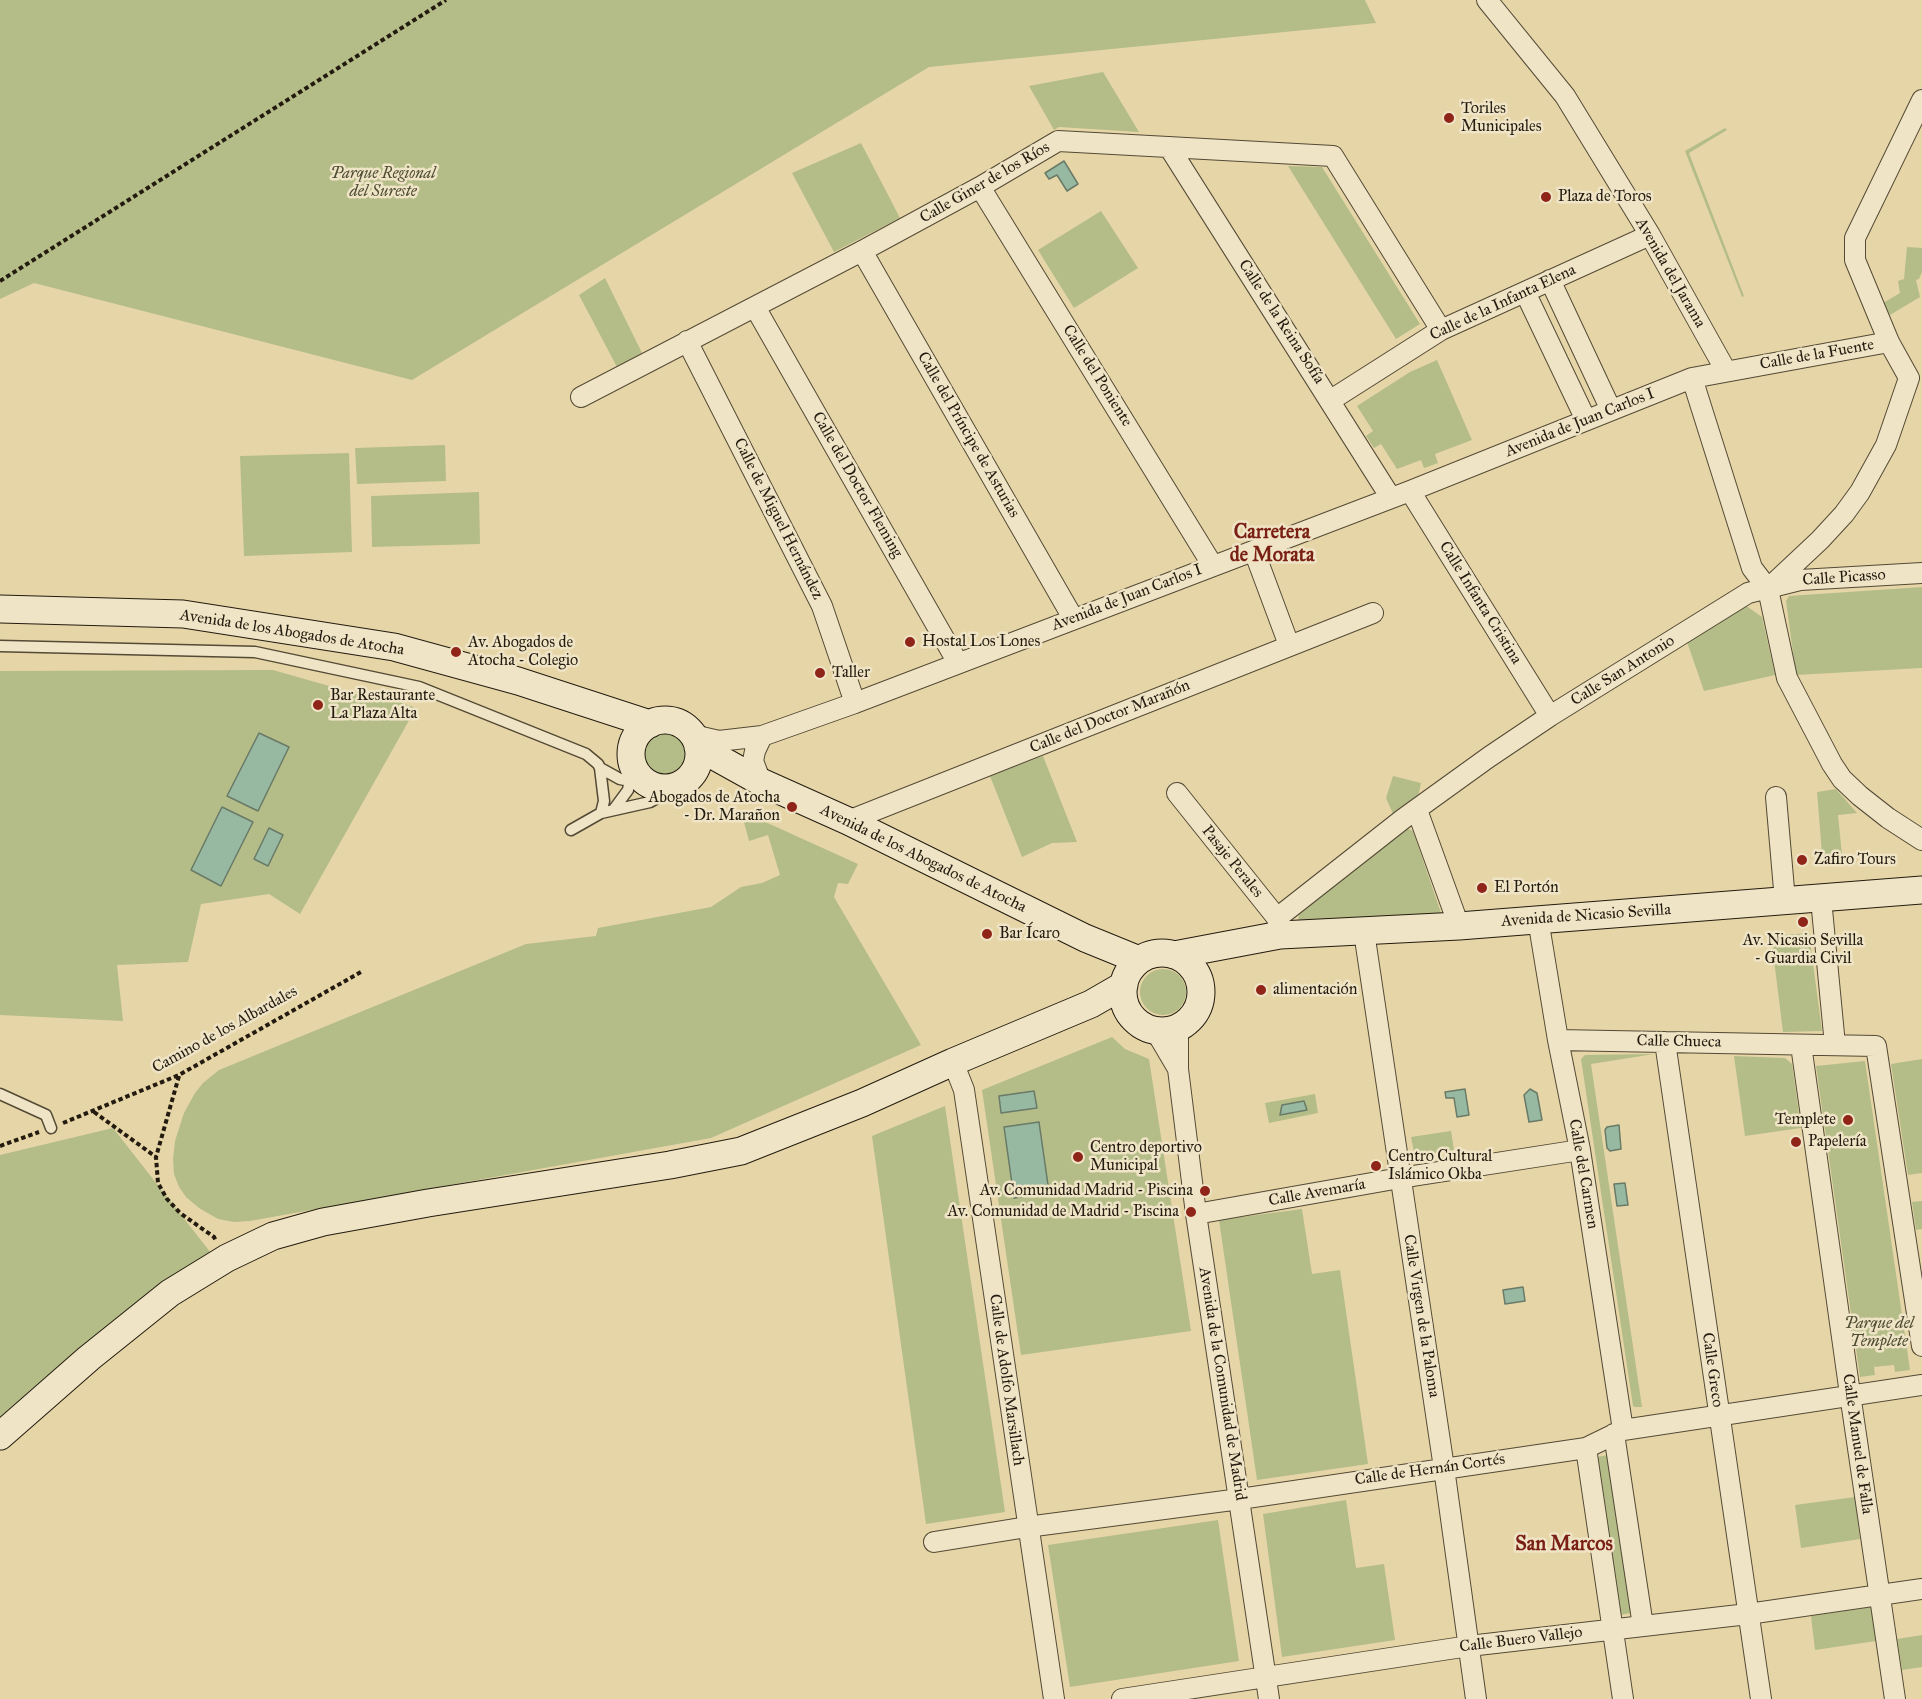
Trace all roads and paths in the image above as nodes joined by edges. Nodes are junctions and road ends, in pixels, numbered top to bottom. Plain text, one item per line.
1 (446, 0) edge
2 (1487, 0) edge
3 (1922, 100) edge
4 (1169, 147) junction
5 (980, 187) junction
6 (1650, 235) junction
7 (862, 251) junction
8 (1550, 280) junction
9 (0, 281) edge
10 (1525, 292) junction
11 (755, 307) junction
12 (1441, 330) junction
13 (687, 341) junction
14 (1889, 342) junction
15 (1726, 371) junction
16 (1916, 377) edge
17 (1692, 378) junction
18 (581, 397) dead end
19 (1331, 400) junction
20 (1611, 410) junction
21 (1586, 420) junction
22 (1410, 491) junction
23 (1391, 498) junction
24 (1254, 551) junction
25 (1213, 566) junction
26 (1922, 573) edge
27 (1768, 589) junction
28 (0, 609) edge
29 (1373, 613) dead end
30 (1073, 618) junction
31 (1289, 645) junction
32 (0, 646) edge
33 (958, 663) junction
34 (855, 703) junction
35 (1550, 716) junction
36 (762, 736) junction
37 (696, 741) junction
38 (639, 759) junction
39 (600, 768) junction
40 (684, 782) junction
41 (761, 782) junction
42 (1177, 793) dead end
43 (1776, 797) dead end
44 (614, 809) junction
45 (1417, 810) junction
46 (601, 813) junction
47 (848, 821) junction
48 (570, 830) dead end
49 (1922, 840) edge
50 (1922, 890) edge
51 (1821, 899) junction
52 (1785, 901) junction
53 (1539, 919) junction
54 (1460, 926) junction
55 (1278, 927) junction
56 (1364, 932) junction
57 (1250, 940) junction
58 (1174, 955) junction
59 (361, 972) dead end
60 (1129, 983) junction
61 (1200, 985) junction
62 (1167, 1028) junction
63 (1558, 1040) junction
64 (1665, 1042) junction
65 (1801, 1045) junction
66 (1835, 1045) junction
67 (953, 1062) junction
68 (179, 1075) junction
69 (0, 1094) edge
70 (93, 1111) junction
71 (51, 1128) junction
72 (0, 1146) edge
73 (1580, 1150) junction
74 (156, 1157) junction
75 (1400, 1178) junction
76 (1196, 1214) junction
77 (227, 1258) junction
78 (1922, 1346) edge
79 (1922, 1385) edge
80 (1850, 1394) junction
81 (1719, 1414) junction
82 (1618, 1432) junction
83 (0, 1436) edge
84 (1586, 1448) junction
85 (1444, 1468) junction
86 (1240, 1499) junction
87 (1027, 1527) junction
88 (934, 1542) dead end
89 (1922, 1589) edge
90 (1880, 1595) junction
91 (1748, 1614) junction
92 (1643, 1626) junction
93 (1613, 1630) junction
94 (1469, 1646) junction
95 (1266, 1677) junction
96 (1054, 1699) edge
97 (1122, 1699) edge
98 (1269, 1699) edge
99 (1476, 1699) edge
100 (1623, 1699) edge
101 (1761, 1699) edge
102 (1895, 1699) edge

1 - 9 path
2 - 6 street, Avenida del Jarama
3 - 14 street
4 - 5 street, Calle Giner de los Ríos
4 - 12 street, Calle Giner de los Ríos
4 - 19 street, Calle de la Reina Sofía
5 - 7 street, Calle Giner de los Ríos
5 - 25 street, Calle del Poniente
6 - 8 street, Calle de la Infanta Elena
6 - 15 street, Avenida del Jarama
7 - 11 street, Calle Giner de los Ríos
7 - 30 street, Calle del Príncipe de Asturias
8 - 10 street, Calle de la Infanta Elena
8 - 20 street
10 - 12 street, Calle de la Infanta Elena
10 - 21 street
11 - 13 street, Calle Giner de los Ríos
11 - 33 street, Calle del Doctor Fleming
12 - 19 street, Calle de la Infanta Elena
13 - 18 street, Calle Giner de los Ríos
13 - 34 street, Calle de Miguel Hernández
14 - 15 street, Calle de la Fuente
14 - 16 street, Calle de la Fuente
15 - 17 street, Calle de la Fuente
16 - 27 street, Calle San Antonio
17 - 20 street, Avenida de Juan Carlos I
17 - 27 street
19 - 23 street, Calle de la Reina Sofía
20 - 21 street, Avenida de Juan Carlos I
21 - 22 street, Avenida de Juan Carlos I
22 - 23 street, Avenida de Juan Carlos I
22 - 35 street, Calle Infanta Cristina
23 - 24 street, Avenida de Juan Carlos I
24 - 25 street, Avenida de Juan Carlos I
24 - 31 street
25 - 30 street, Avenida de Juan Carlos I
26 - 27 street, Calle Picasso
27 - 35 street, Calle San Antonio
27 - 49 street
28 - 38 main road, Avenida de los Abogados de Atocha
29 - 31 street, Calle del Doctor Marañón
30 - 33 street, Avenida de Juan Carlos I
31 - 47 street, Calle del Doctor Marañón
32 - 39 lane
33 - 34 street, Avenida de Juan Carlos I
34 - 36 street, Avenida de Juan Carlos I
35 - 45 street, Calle San Antonio
36 - 37 street, Avenida de Juan Carlos I
36 - 41 street
37 - 38 main road
37 - 40 main road
37 - 41 main road, Avenida de los Abogados de Atocha
38 - 39 lane
38 - 40 main road
38 - 44 lane
39 - 46 lane
40 - 41 main road, Avenida de los Abogados de Atocha
40 - 44 lane
41 - 47 main road, Avenida de los Abogados de Atocha
42 - 55 street, Pasaje Perales
43 - 52 street
44 - 46 lane
45 - 54 street
45 - 55 street, Calle San Antonio
46 - 48 lane
47 - 60 main road, Avenida de los Abogados de Atocha
50 - 51 main road, Avenida de Nicasio Sevilla
51 - 52 main road, Avenida de Nicasio Sevilla
51 - 66 street
52 - 53 main road, Avenida de Nicasio Sevilla
53 - 54 main road, Avenida de Nicasio Sevilla
53 - 63 street, Calle del Carmen
54 - 56 main road, Avenida de Nicasio Sevilla
55 - 56 main road, Avenida de Nicasio Sevilla
55 - 57 main road, Avenida de Nicasio Sevilla
56 - 75 street, Calle Virgen de la Paloma
57 - 58 main road, Avenida de Nicasio Sevilla
57 - 61 main road, Avenida de Nicasio Sevilla
58 - 60 main road
58 - 61 main road
59 - 68 path, Camino de los Albardales
60 - 62 main road
60 - 67 main road
61 - 62 main road
62 - 76 street, Avenida de la Comunidad de Madrid
63 - 64 street, Calle Chueca
63 - 73 street, Calle del Carmen
64 - 65 street, Calle Chueca
64 - 81 street, Calle Greco
65 - 66 street
65 - 80 street, Calle Manuel de Falla
66 - 78 street
67 - 77 main road
67 - 87 street, Calle de Adolfo Marsillach
68 - 70 path, Camino de los Albardales
68 - 74 path
69 - 71 lane
70 - 71 path, Camino de los Albardales
70 - 74 path
71 - 72 path, Camino de los Albardales
73 - 75 street, Calle Avemaría
73 - 82 street, Calle del Carmen
74 - 77 path
75 - 76 street, Calle Avemaría
75 - 85 street, Calle Virgen de la Paloma
76 - 86 street, Avenida de la Comunidad de Madrid
77 - 83 main road
79 - 80 street, Calle de Hernán Cortés
80 - 81 street, Calle de Hernán Cortés
80 - 90 street, Calle Manuel de Falla
81 - 82 street, Calle de Hernán Cortés
81 - 91 street, Calle Greco
82 - 84 street, Calle de Hernán Cortés
82 - 92 street, Calle del Carmen
84 - 85 street, Calle de Hernán Cortés
84 - 93 street
85 - 86 street, Calle de Hernán Cortés
85 - 94 street, Calle Virgen de la Paloma
86 - 87 street, Calle de Hernán Cortés
86 - 95 street, Avenida de la Comunidad de Madrid
87 - 88 street, Calle de Hernán Cortés
87 - 96 street, Calle de Adolfo Marsillach
89 - 90 street, Calle Buero Vallejo
90 - 91 street, Calle Buero Vallejo
90 - 102 street, Calle Manuel de Falla
91 - 92 street, Calle Buero Vallejo
91 - 101 street, Calle Greco
92 - 93 street, Calle Buero Vallejo
93 - 94 street, Calle Buero Vallejo
93 - 100 street
94 - 95 street, Calle Buero Vallejo
94 - 99 street, Calle Virgen de la Paloma
95 - 97 street, Calle Buero Vallejo
95 - 98 street, Avenida de la Comunidad de Madrid

